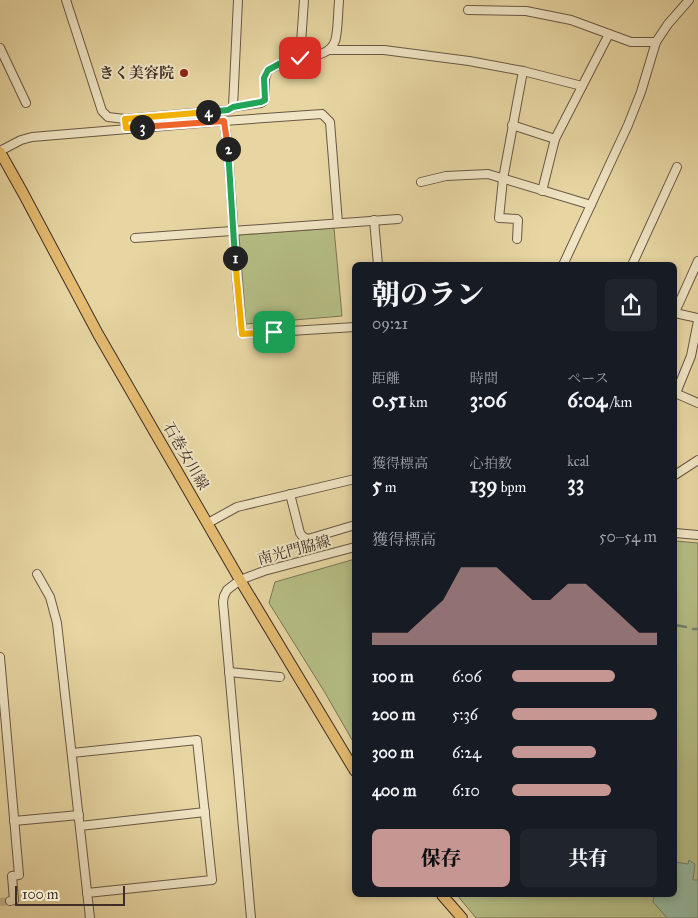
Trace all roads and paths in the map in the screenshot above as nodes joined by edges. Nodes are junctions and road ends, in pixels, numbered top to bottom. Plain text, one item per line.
1 (66, 0) edge
2 (238, 0) edge
3 (304, 0) edge
4 (689, 0) edge
5 (339, 1) edge
6 (468, 10) dead end
7 (609, 34) junction
8 (656, 42) junction
9 (0, 48) edge
10 (330, 50) junction
11 (300, 58) junction
12 (523, 71) junction
13 (582, 86) junction
14 (26, 103) dead end
15 (233, 107) junction
16 (125, 119) junction
17 (224, 121) junction
18 (512, 126) junction
19 (126, 128) junction
20 (555, 139) junction
21 (0, 152) edge
22 (677, 167) dead end
23 (503, 179) junction
24 (421, 182) dead end
25 (542, 191) junction
26 (591, 205) junction
27 (398, 219) dead end
28 (374, 220) junction
29 (338, 223) junction
30 (232, 231) junction
31 (135, 238) dead end
32 (517, 238) dead end
33 (698, 261) edge
34 (378, 262) edge
35 (564, 262) edge
36 (633, 262) edge
37 (677, 308) edge
38 (677, 314) edge
39 (698, 320) edge
40 (352, 327) edge
41 (695, 357) edge
42 (677, 389) edge
43 (677, 394) edge
44 (698, 403) edge
45 (698, 460) edge
46 (677, 474) edge
47 (352, 480) edge
48 (290, 494) junction
49 (208, 523) junction
50 (352, 526) edge
51 (677, 533) edge
52 (698, 535) edge
53 (352, 548) edge
54 (37, 574) dead end
55 (240, 580) junction
56 (0, 657) edge
57 (229, 672) junction
58 (280, 677) dead end
59 (72, 753) junction
60 (352, 766) edge
61 (204, 812) junction
62 (79, 815) junction
63 (14, 820) junction
64 (80, 826) junction
65 (87, 893) junction
66 (444, 897) edge
67 (10, 901) dead end
68 (90, 918) edge
69 (251, 918) edge
70 (462, 918) edge

1 - 16 street
2 - 15 street
3 - 11 street
4 - 8 street
5 - 10 street
6 - 7 street
7 - 8 street
7 - 13 street
8 - 26 street
9 - 14 street
10 - 11 street
10 - 12 street
11 - 15 street
12 - 13 street
12 - 18 street
13 - 20 street
15 - 16 street
16 - 19 street
17 - 19 street
17 - 29 street
17 - 30 street
18 - 20 street
18 - 23 street
19 - 21 street
20 - 25 street
21 - 49 main road, 石巻女川線
22 - 36 street
23 - 24 street
23 - 25 street
23 - 32 street
25 - 26 street
26 - 35 street
27 - 28 street
28 - 29 street
28 - 34 street
29 - 30 street
30 - 31 street
30 - 40 street
33 - 37 street
38 - 39 street
39 - 41 street
41 - 42 street
43 - 44 street
45 - 46 street
47 - 48 street
48 - 49 street
48 - 50 street
49 - 55 main road, 石巻女川線
51 - 52 street
53 - 55 street, 南光門脇線
54 - 59 street
55 - 57 street
55 - 60 main road, 石巻女川線
56 - 63 street
57 - 58 street
57 - 69 street
59 - 61 street
59 - 62 street
61 - 64 street
61 - 65 street
62 - 63 street
62 - 64 street
63 - 67 street
64 - 65 street
65 - 68 street
66 - 70 main road

